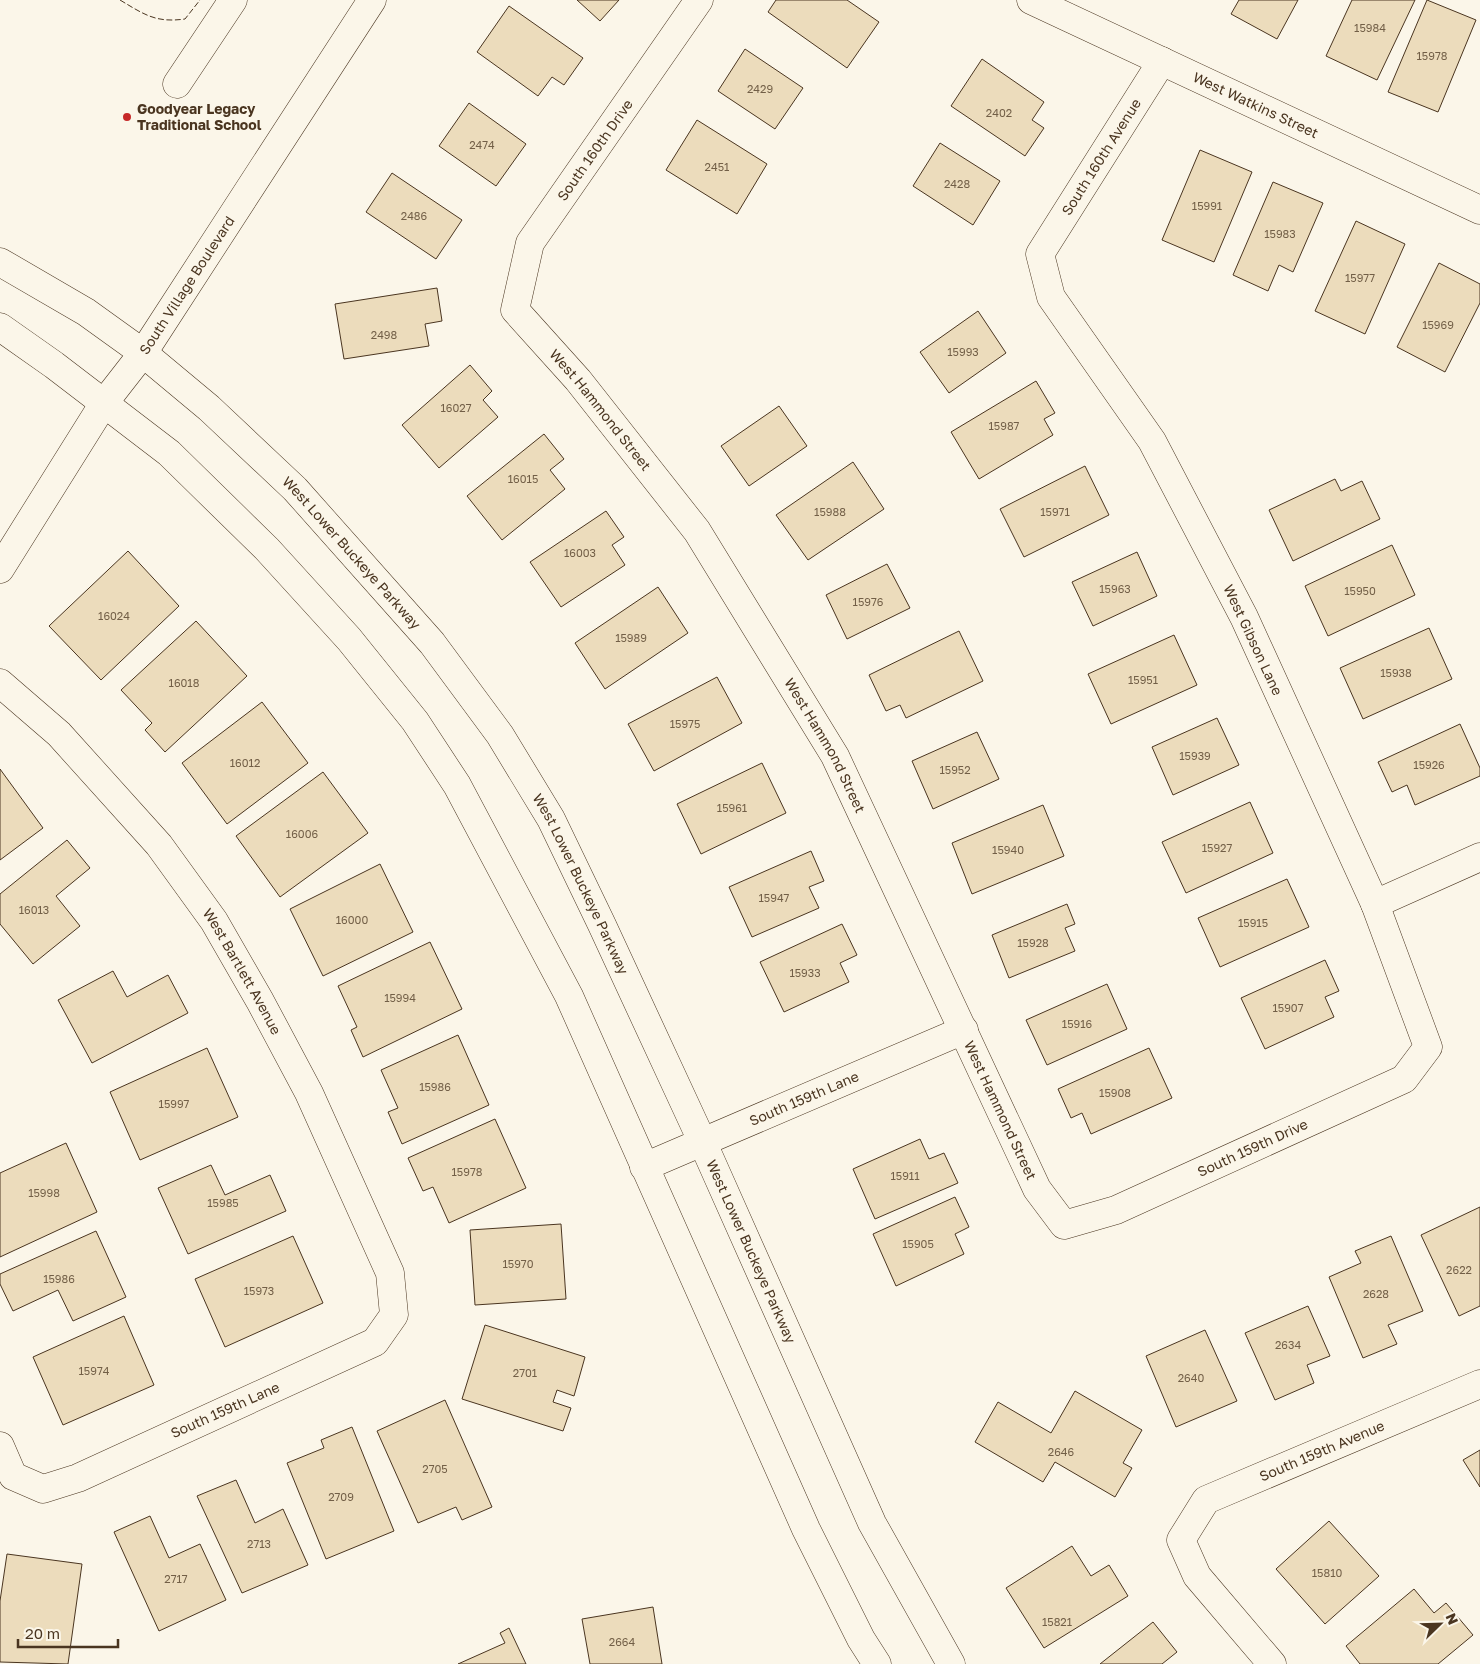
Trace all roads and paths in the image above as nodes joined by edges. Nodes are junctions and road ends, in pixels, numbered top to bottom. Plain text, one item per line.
1 (233, 0) edge
2 (372, 0) edge
3 (699, 0) edge
4 (1031, 0) edge
5 (1162, 61) junction
6 (177, 84) dead end
7 (1480, 210) edge
8 (1040, 254) joint
9 (0, 262) edge
10 (515, 310) joint
11 (0, 327) edge
12 (143, 353) junction
13 (104, 403) junction
14 (0, 568) edge
15 (0, 683) edge
16 (1480, 857) edge
17 (1375, 904) junction
18 (964, 1030) junction
19 (1428, 1047) joint
20 (702, 1142) junction
21 (644, 1167) junction
22 (1064, 1225) joint
23 (394, 1315) joint
24 (1480, 1384) edge
25 (0, 1446) edge
26 (877, 1664) edge
27 (951, 1664) edge
28 (1272, 1664) edge

1 - 6 street
2 - 12 street, South Village Boulevard
3 - 10 street, South 160th Drive
4 - 5 street, West Watkins Street
5 - 7 street, West Watkins Street
5 - 8 street, South 160th Avenue
8 - 17 street, West Gibson Lane
9 - 12 street, West Lower Buckeye Parkway
10 - 18 street, West Hammond Street
11 - 13 street
12 - 13 street, South Village Boulevard
12 - 20 street, West Lower Buckeye Parkway
13 - 14 street, South Village Boulevard
13 - 21 street
15 - 23 street, West Bartlett Avenue
16 - 17 street
17 - 19 street, West Gibson Lane
18 - 20 street, South 159th Lane
18 - 22 street, West Hammond Street
19 - 22 street, South 159th Drive
20 - 21 street, South 159th Lane
20 - 27 street, West Lower Buckeye Parkway
21 - 26 street
23 - 25 street, South 159th Lane
24 - 28 street, South 159th Avenue

